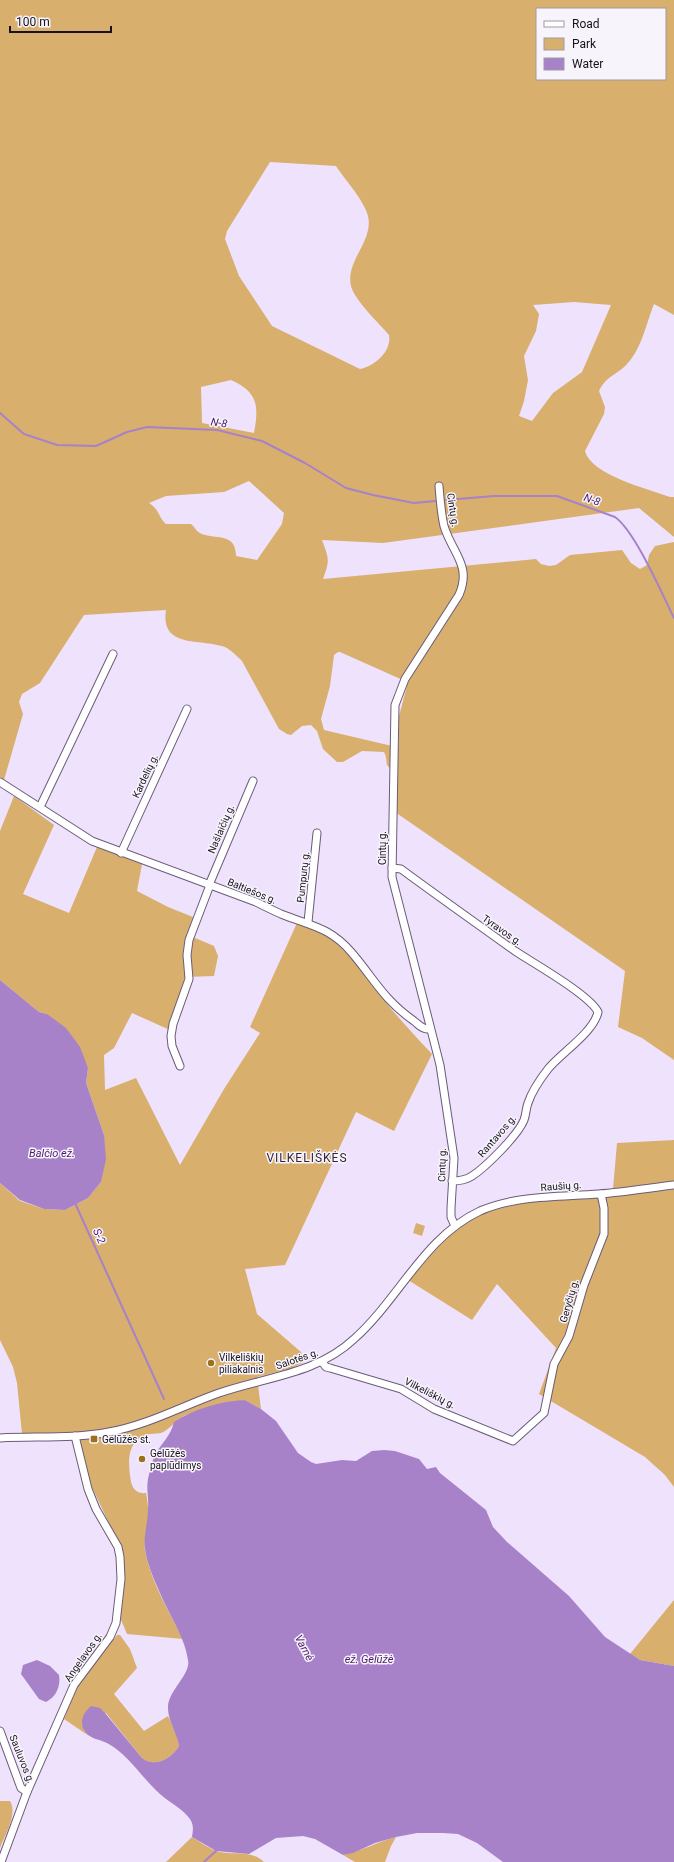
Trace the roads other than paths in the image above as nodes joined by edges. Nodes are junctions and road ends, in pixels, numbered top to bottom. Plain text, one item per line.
1 (439, 486) dead end
2 (113, 654) dead end
3 (187, 709) dead end
4 (253, 781) dead end
5 (0, 782) edge
6 (40, 807) junction
7 (317, 833) dead end
8 (121, 853) junction
9 (392, 868) junction
10 (210, 885) junction
11 (308, 922) junction
12 (598, 1012) joint
13 (430, 1029) junction
14 (180, 1066) dead end
15 (452, 1181) junction
16 (674, 1185) edge
17 (601, 1194) junction
18 (455, 1226) junction
19 (322, 1362) junction
20 (75, 1436) junction
21 (0, 1438) edge
22 (506, 1439) joint
23 (0, 1731) edge
24 (27, 1792) junction
25 (1, 1862) edge

1 - 9 street, Cintų g.
2 - 6 street
3 - 8 street, Kardelių g.
4 - 10 street, Našlaičių g.
5 - 6 street, Baltiešos g.
6 - 8 street, Baltiešos g.
7 - 11 street, Pumpurų g.
8 - 10 street, Baltiešos g.
9 - 12 street, Tyravos g.
9 - 13 street, Cintų g.
10 - 11 street, Baltiešos g.
10 - 14 street, Našlaičių g.
11 - 13 street, Baltiešos g.
12 - 15 street, Rantavos g.
13 - 15 street, Cintų g.
15 - 18 street, Cintų g.
16 - 17 street, Raušių g.
17 - 18 street, Raušių g.
17 - 22 street, Geryčių g.
18 - 19 street, Salotės g.
19 - 20 street, Salotės g.
19 - 22 street, Vilkeliškių g.
20 - 21 street, Salotės g.
20 - 24 street, Angelavos g.
23 - 24 street, Sauluvos g.
24 - 25 street, Angelavos g.

